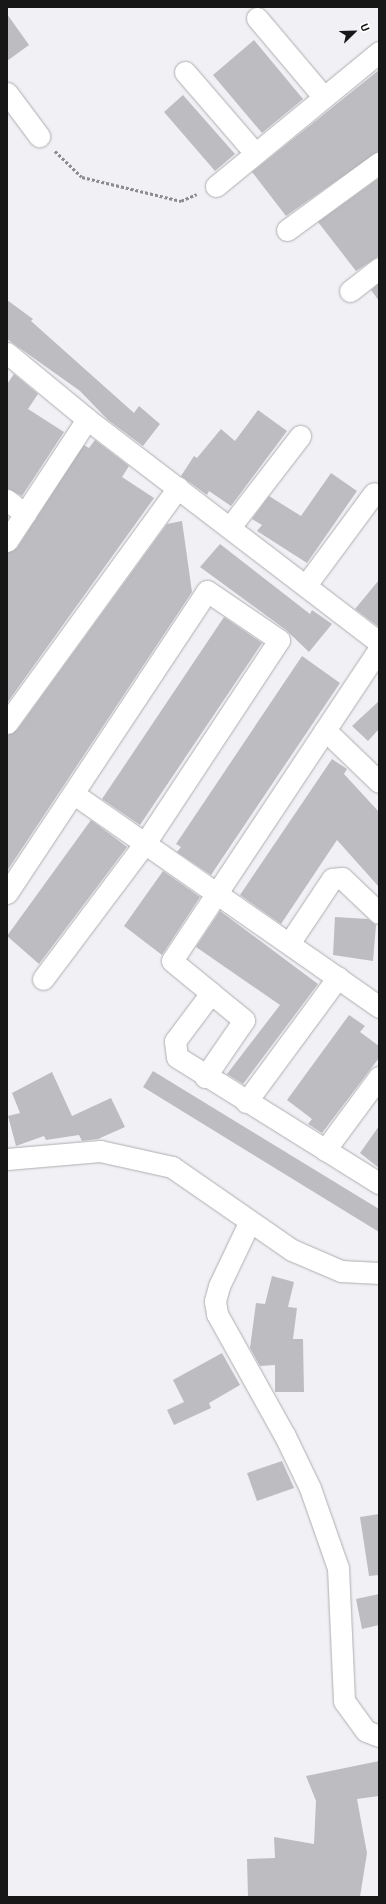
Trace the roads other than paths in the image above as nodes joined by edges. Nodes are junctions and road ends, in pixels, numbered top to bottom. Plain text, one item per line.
1 (257, 18) dead end
2 (379, 52) edge
3 (185, 72) dead end
4 (7, 93) edge
5 (323, 96) junction
6 (39, 136) road end
7 (255, 153) junction
8 (379, 163) edge
9 (216, 186) road end
10 (287, 230) dead end
11 (379, 268) edge
12 (350, 291) dead end
13 (8, 356) edge
14 (86, 419) junction
15 (300, 436) dead end
16 (178, 488) junction
17 (374, 493) dead end
18 (7, 500) edge
19 (25, 514) junction
20 (230, 527) junction
21 (7, 541) edge
22 (306, 585) junction
23 (379, 642) edge
24 (379, 649) edge
25 (7, 723) edge
26 (325, 730) junction
27 (379, 782) edge
28 (74, 794) junction
29 (145, 843) junction
30 (7, 893) edge
31 (215, 894) junction
32 (379, 913) edge
33 (290, 942) junction
34 (338, 977) junction
35 (43, 979) dead end
36 (211, 993) junction
37 (379, 1007) edge
38 (205, 1077) junction
39 (379, 1077) edge
40 (246, 1102) junction
41 (325, 1150) junction
42 (7, 1159) edge
43 (379, 1183) edge
44 (250, 1223) junction
45 (379, 1273) edge
46 (379, 1736) edge

1 - 5 street
2 - 5 street
3 - 7 street
4 - 6 street
5 - 7 street
7 - 9 street
8 - 10 street
11 - 12 street
13 - 14 street
14 - 16 street
14 - 19 street
15 - 20 street
16 - 20 street
16 - 25 street
17 - 22 street
18 - 19 street
19 - 21 street
20 - 22 street
22 - 23 street
24 - 26 street
26 - 27 street
26 - 31 street
28 - 29 street
28 - 29 street
28 - 30 street
29 - 31 street
29 - 35 street
31 - 33 street
31 - 36 street
32 - 33 street
33 - 34 street
34 - 37 street
34 - 40 street
36 - 38 street
36 - 38 street
38 - 40 street
39 - 41 street
40 - 41 street
41 - 43 street
42 - 44 street
44 - 45 street
44 - 46 street

